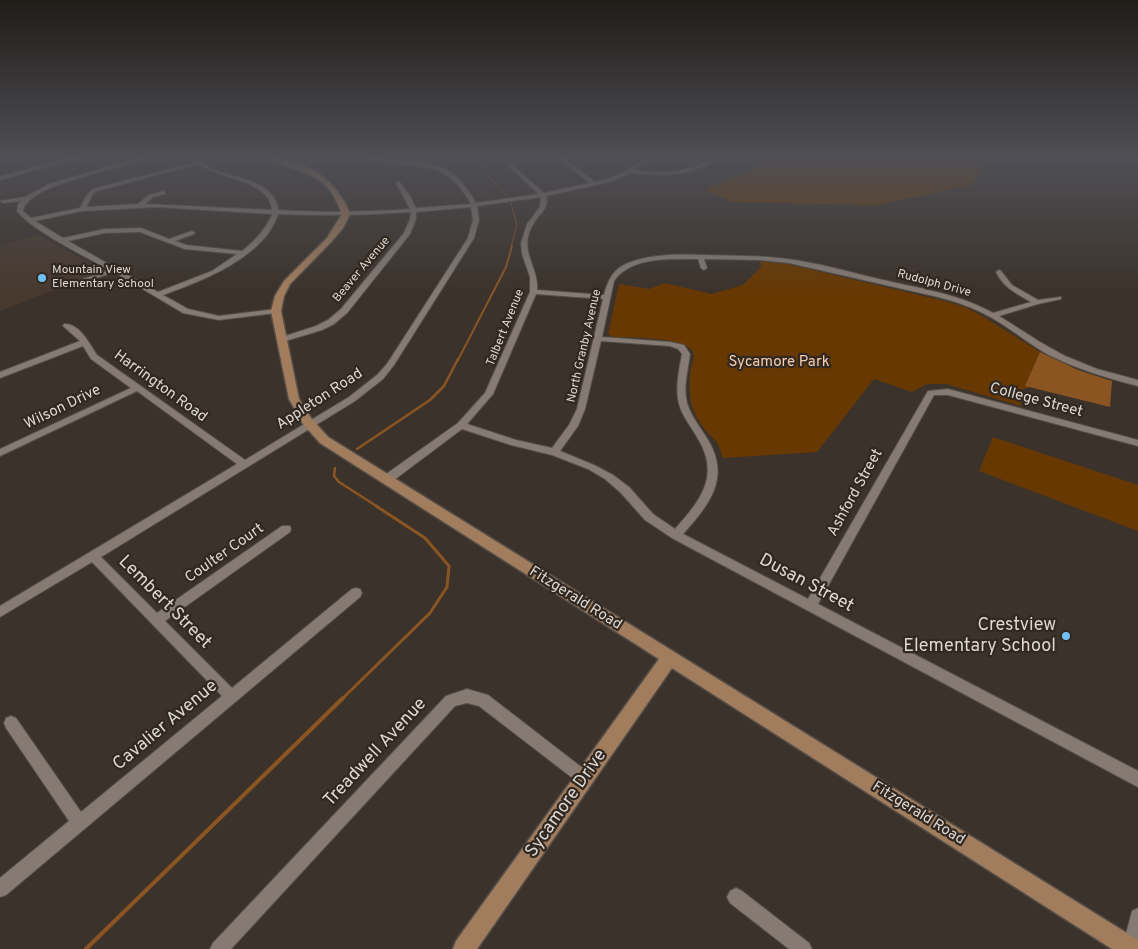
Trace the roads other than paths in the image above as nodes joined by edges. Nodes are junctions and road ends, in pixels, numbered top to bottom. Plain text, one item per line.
1 (22, 203) edge
2 (85, 203) edge
3 (274, 203) edge
4 (342, 203) edge
5 (411, 203) edge
6 (486, 203) edge
7 (545, 203) edge
8 (140, 205) joint
9 (474, 205) junction
10 (82, 209) junction
11 (414, 211) junction
12 (277, 213) junction
13 (346, 214) junction
14 (30, 220) junction
15 (192, 233) dead end
16 (62, 240) junction
17 (169, 241) junction
18 (242, 253) junction
19 (704, 257) junction
20 (704, 268) dead end
21 (114, 270) junction
22 (1000, 272) dead end
23 (74, 284) dead end
24 (533, 292) junction
25 (158, 295) junction
26 (608, 296) junction
27 (1059, 298) dead end
28 (1037, 302) junction
29 (276, 311) junction
30 (993, 315) junction
31 (67, 326) dead end
32 (599, 339) junction
33 (282, 340) junction
34 (86, 342) junction
35 (0, 375) edge
36 (1138, 383) edge
37 (137, 388) junction
38 (928, 395) joint
39 (308, 425) junction
40 (461, 425) junction
41 (1138, 443) edge
42 (554, 452) junction
43 (0, 453) edge
44 (244, 464) junction
45 (386, 480) junction
46 (286, 529) dead end
47 (676, 536) junction
48 (93, 556) junction
49 (356, 592) dead end
50 (810, 606) junction
51 (0, 612) edge
52 (156, 621) junction
53 (669, 658) junction
54 (231, 696) junction
55 (11, 724) dead end
56 (584, 778) junction
57 (1138, 779) edge
58 (79, 822) junction
59 (0, 889) edge
60 (736, 897) dead end
61 (1138, 917) edge
62 (218, 949) edge
63 (464, 949) edge
64 (803, 949) edge
65 (1131, 949) edge

1 - 14 street
2 - 10 street
3 - 12 street
4 - 13 main road
5 - 11 street
6 - 9 street
7 - 24 street, Talbert Avenue
8 - 10 street
8 - 12 street
9 - 11 street
9 - 39 street, Appleton Road
10 - 14 street
11 - 13 street
11 - 33 street, Beaver Avenue
12 - 13 street
12 - 18 street
13 - 29 main road
14 - 16 street
15 - 17 street
16 - 17 street
16 - 21 street
17 - 18 street
18 - 25 street
19 - 20 street
19 - 26 street, North Granby Avenue
19 - 30 street, Rudolph Drive
21 - 23 street
21 - 25 street
22 - 28 street
24 - 26 street
24 - 40 street, Talbert Avenue
25 - 29 street
26 - 32 street, North Granby Avenue
27 - 28 street
28 - 30 street
29 - 33 main road, Fitzgerald Road
30 - 36 street, Rudolph Drive
31 - 34 street, Harrington Road
32 - 42 street, North Granby Avenue
32 - 47 street
33 - 39 main road, Fitzgerald Road
34 - 35 street
34 - 37 street, Harrington Road
37 - 43 street, Wilson Drive
37 - 44 street, Harrington Road
38 - 41 street, College Street
38 - 50 street, Ashford Street
39 - 44 street, Appleton Road
39 - 45 main road, Fitzgerald Road
40 - 42 street, Dusan Street
40 - 45 street, Talbert Avenue
42 - 47 street, Dusan Street
44 - 48 street, Appleton Road
45 - 53 main road, Fitzgerald Road
46 - 52 street, Coulter Court
47 - 50 street, Dusan Street
48 - 51 street, Appleton Road
48 - 52 street, Lembert Street
49 - 54 street, Cavalier Avenue
50 - 57 street, Dusan Street
52 - 54 street, Lembert Street
53 - 56 main road, Sycamore Drive
53 - 65 main road, Fitzgerald Road
54 - 58 street, Cavalier Avenue
55 - 58 street
56 - 62 street, Treadwell Avenue
56 - 63 main road, Sycamore Drive
58 - 59 street, Cavalier Avenue
60 - 64 street
61 - 65 street

